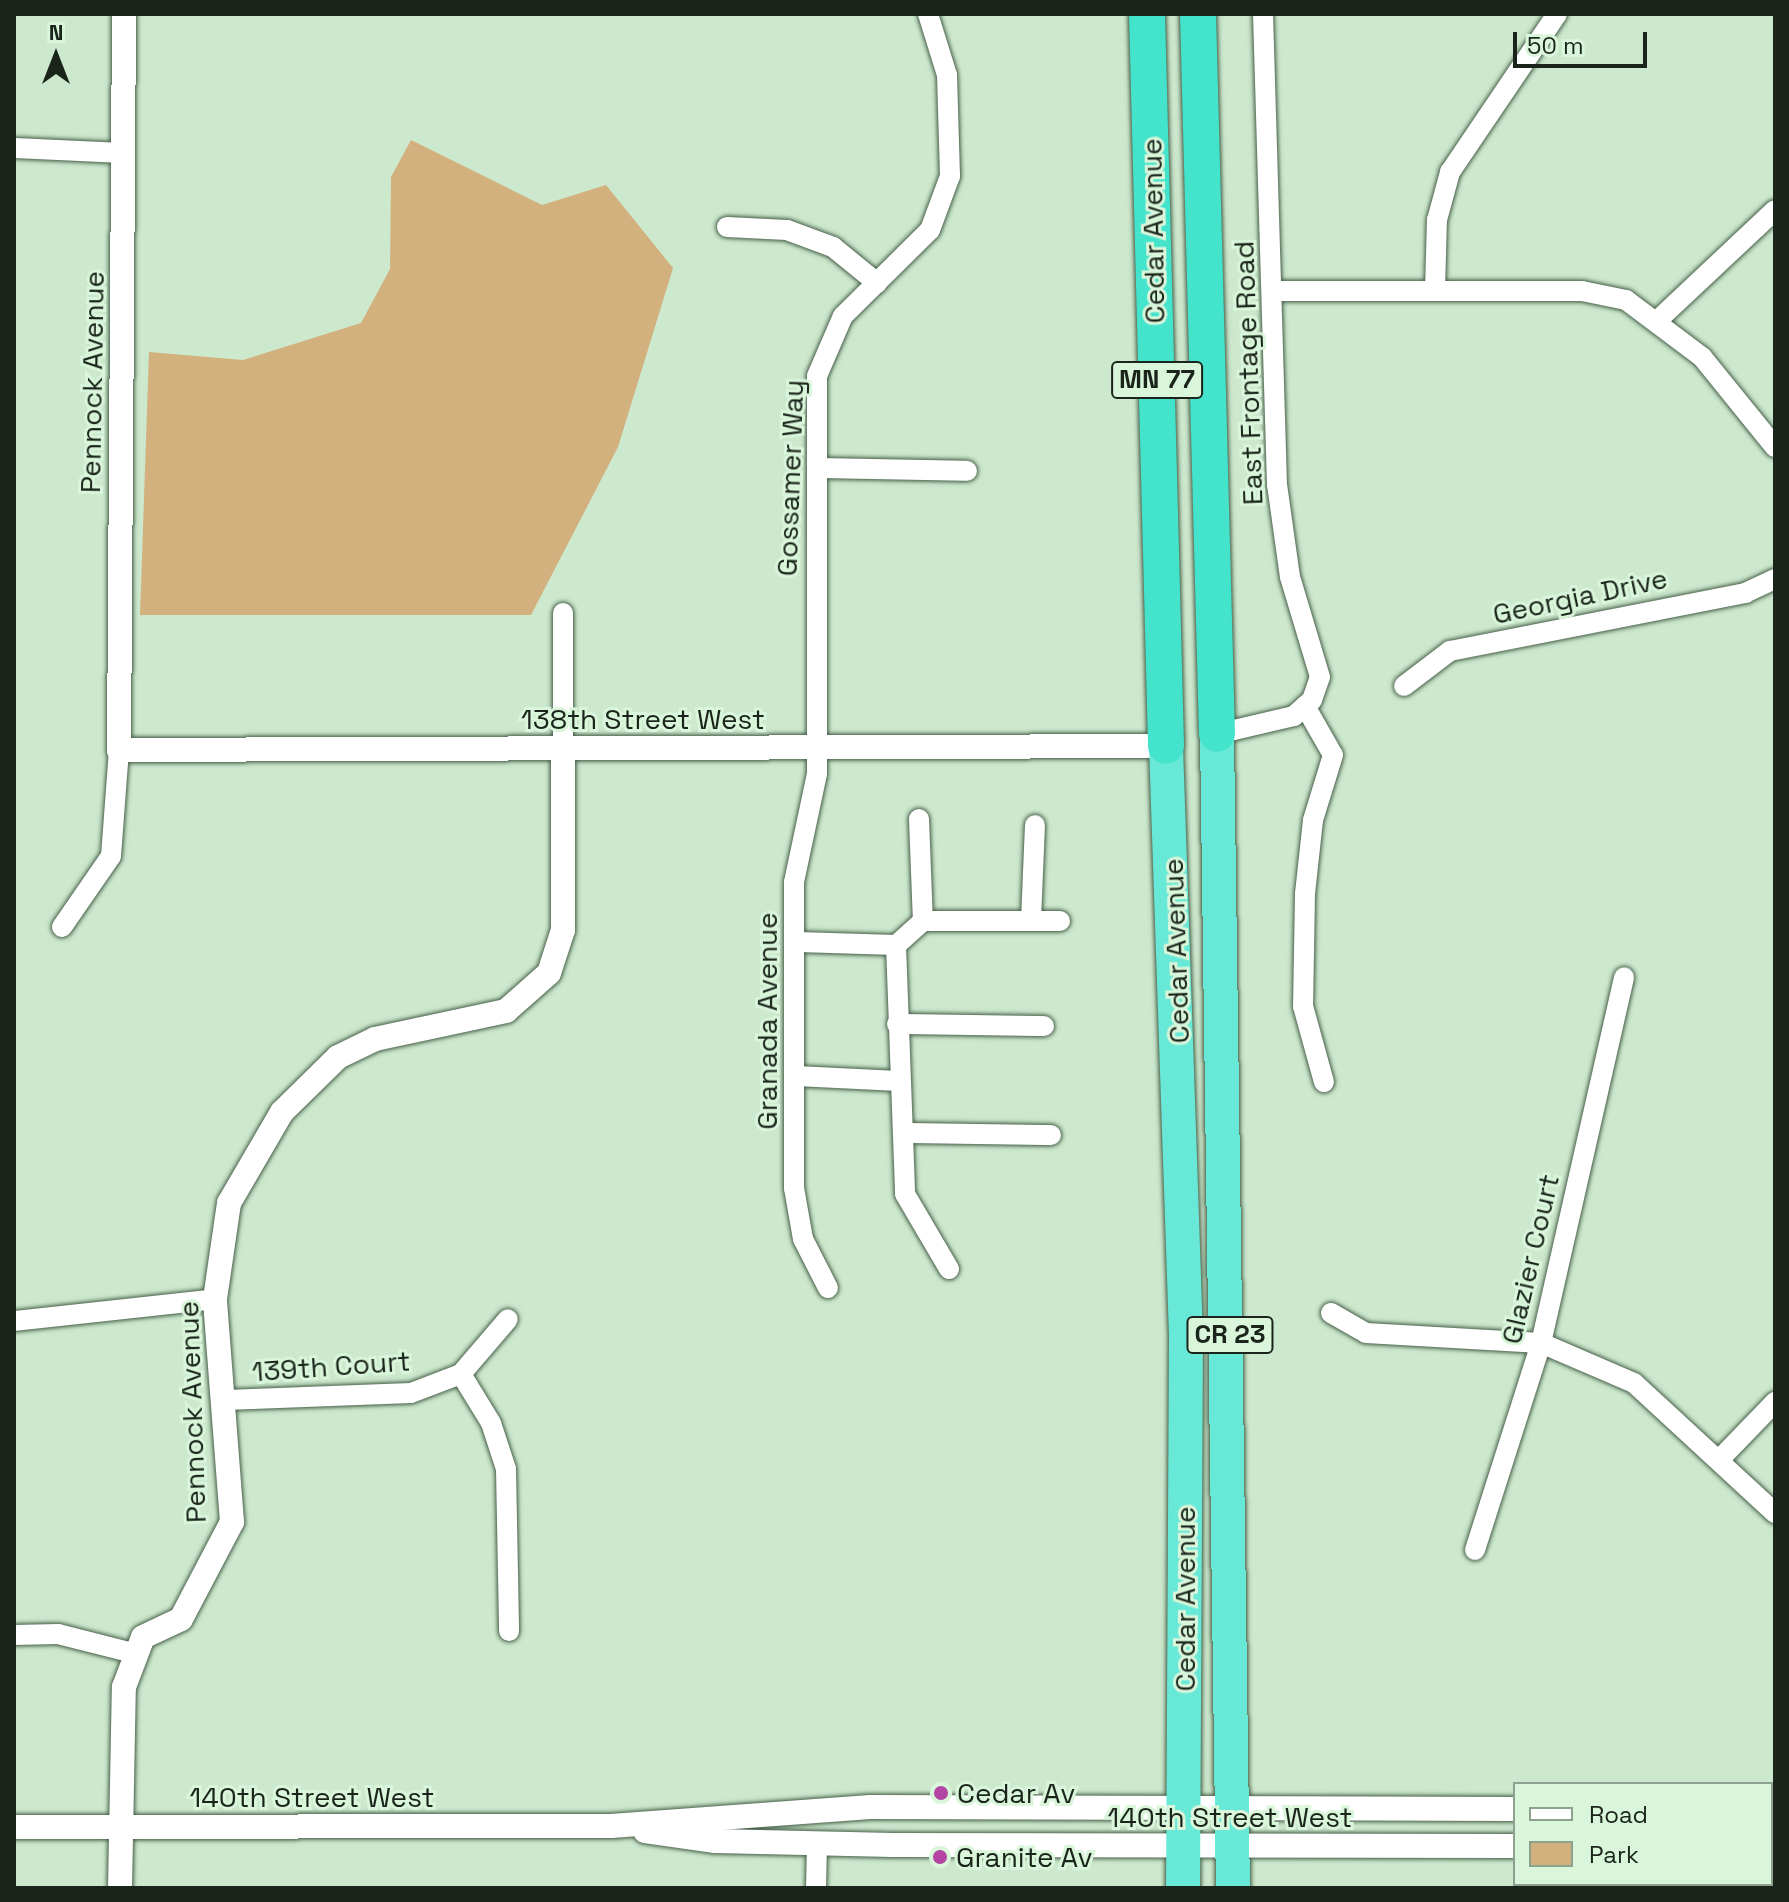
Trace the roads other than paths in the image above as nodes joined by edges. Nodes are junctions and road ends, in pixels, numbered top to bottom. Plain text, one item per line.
1 (124, 14) edge
2 (928, 14) edge
3 (1147, 14) edge
4 (1198, 14) edge
5 (1263, 14) edge
6 (1557, 14) edge
7 (14, 148) edge
8 (124, 153) junction
9 (1775, 210) edge
10 (727, 227) dead end
11 (877, 283) junction
12 (1435, 290) junction
13 (1273, 291) junction
14 (1659, 319) junction
15 (1775, 447) edge
16 (817, 468) junction
17 (967, 471) dead end
18 (1775, 579) edge
19 (563, 613) dead end
20 (1404, 686) dead end
21 (1300, 711) junction
22 (1217, 734) junction
23 (1166, 746) junction
24 (563, 749) junction
25 (119, 750) junction
26 (813, 750) junction
27 (919, 819) dead end
28 (1035, 825) dead end
29 (1031, 920) junction
30 (923, 921) junction
31 (1060, 921) dead end
32 (62, 927) dead end
33 (798, 942) junction
34 (896, 945) junction
35 (1624, 977) dead end
36 (897, 1024) junction
37 (1044, 1026) dead end
38 (796, 1076) junction
39 (899, 1081) junction
40 (1324, 1082) dead end
41 (903, 1133) junction
42 (1051, 1135) dead end
43 (949, 1269) dead end
44 (828, 1288) dead end
45 (215, 1299) junction
46 (1331, 1313) dead end
47 (508, 1319) dead end
48 (14, 1321) edge
49 (1541, 1343) junction
50 (461, 1374) junction
51 (226, 1400) junction
52 (1775, 1402) edge
53 (1719, 1460) junction
54 (1775, 1513) edge
55 (1475, 1550) dead end
56 (509, 1631) dead end
57 (14, 1635) edge
58 (137, 1654) junction
59 (1184, 1808) junction
60 (1233, 1808) junction
61 (1513, 1809) edge
62 (120, 1826) junction
63 (611, 1826) junction
64 (14, 1827) edge
65 (817, 1844) junction
66 (1513, 1846) edge
67 (1184, 1847) junction
68 (1233, 1847) junction
69 (120, 1888) edge
70 (816, 1888) edge
71 (1183, 1888) edge
72 (1233, 1888) edge

1 - 8 street, Pennock Avenue
2 - 11 street, Gossamer Way
3 - 23 highway, Cedar Avenue / MN 77
4 - 22 highway, Cedar Avenue / MN 77
5 - 13 street, East Frontage Road
6 - 12 street
7 - 8 street
8 - 25 street, Pennock Avenue
9 - 14 street
10 - 11 street
11 - 16 street, Gossamer Way
12 - 13 street
12 - 14 street
13 - 21 street, East Frontage Road
14 - 15 street
16 - 17 street
16 - 26 street, Gossamer Way
18 - 20 street, Georgia Drive
19 - 24 street
21 - 22 street
21 - 40 street
22 - 60 highway, Cedar Avenue / CR 23
23 - 26 street, 138th Street West
23 - 59 highway, Cedar Avenue / CR 23
24 - 25 street, 138th Street West
24 - 26 street, 138th Street West
24 - 45 street, Pennock Avenue
25 - 32 street
26 - 33 street, Granada Avenue
27 - 30 street
28 - 29 street
29 - 30 street
29 - 31 street
30 - 34 street
33 - 34 street
33 - 38 street, Granada Avenue
34 - 36 street
35 - 49 street, Glazier Court
36 - 37 street
36 - 39 street
38 - 39 street
38 - 44 street, Granada Avenue
39 - 41 street
41 - 42 street
41 - 43 street
45 - 48 street
45 - 51 street, Pennock Avenue
46 - 49 street
47 - 50 street, 139th Court
49 - 53 street
49 - 55 street, Glazier Court
50 - 51 street, 139th Court
50 - 56 street
51 - 58 street, Pennock Avenue
52 - 53 street
53 - 54 street
57 - 58 street
58 - 62 street, Pennock Avenue
59 - 60 street, 140th Street West
59 - 63 street, 140th Street West
59 - 67 highway, Cedar Avenue / CR 23
60 - 61 street, 140th Street West
60 - 68 highway, Cedar Avenue / CR 23
62 - 63 street, 140th Street West
62 - 64 street, 140th Street West
62 - 69 street, Pennock Avenue
63 - 65 street, 140th Street West
65 - 67 street, 140th Street West
65 - 70 street
66 - 68 street, 140th Street West
67 - 68 street, 140th Street West
67 - 71 highway, Cedar Avenue / CR 23
68 - 72 highway, Cedar Avenue / CR 23

